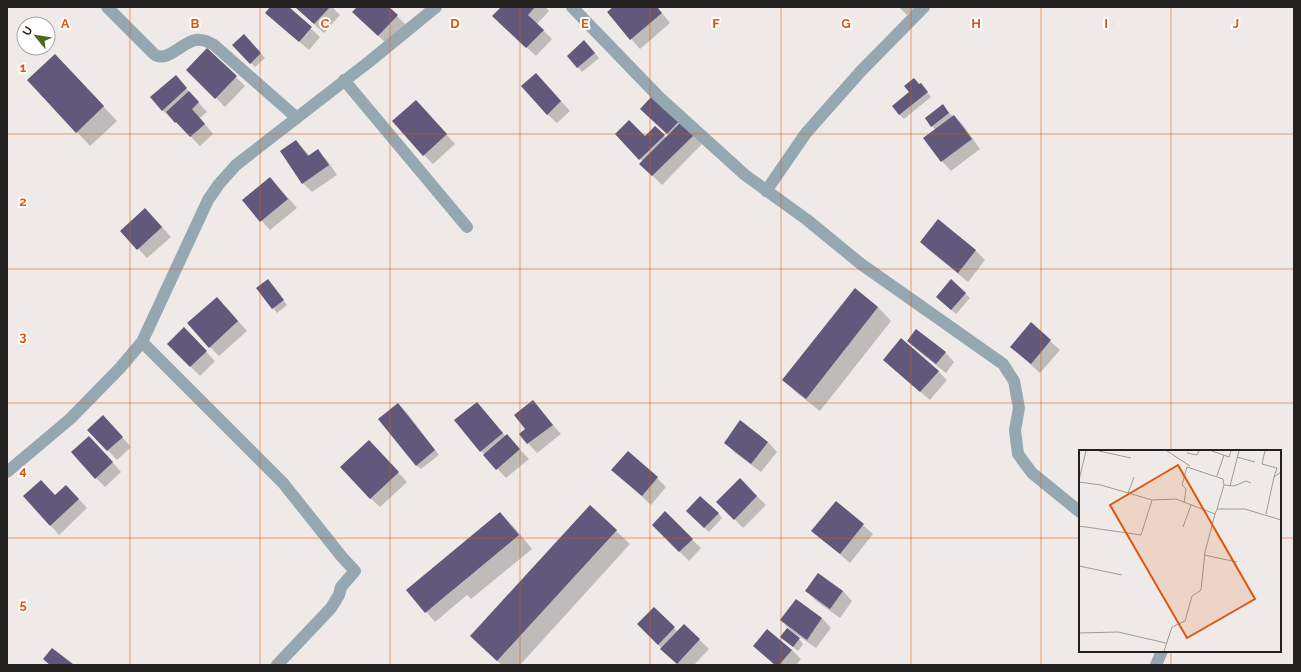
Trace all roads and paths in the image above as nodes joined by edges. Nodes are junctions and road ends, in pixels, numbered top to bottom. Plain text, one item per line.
1 (107, 7) edge
2 (436, 7) edge
3 (572, 7) edge
4 (924, 7) edge
5 (344, 80) junction
6 (297, 118) junction
7 (766, 191) junction
8 (467, 227) dead end
9 (142, 342) junction
10 (7, 472) edge
11 (1079, 511) edge
12 (1162, 652) edge
13 (277, 665) edge
14 (1156, 665) edge

1 - 6 street
2 - 5 street
3 - 7 street
4 - 7 street
5 - 6 street
5 - 8 street
6 - 9 street
7 - 11 street
9 - 10 street
9 - 13 street
12 - 14 street

